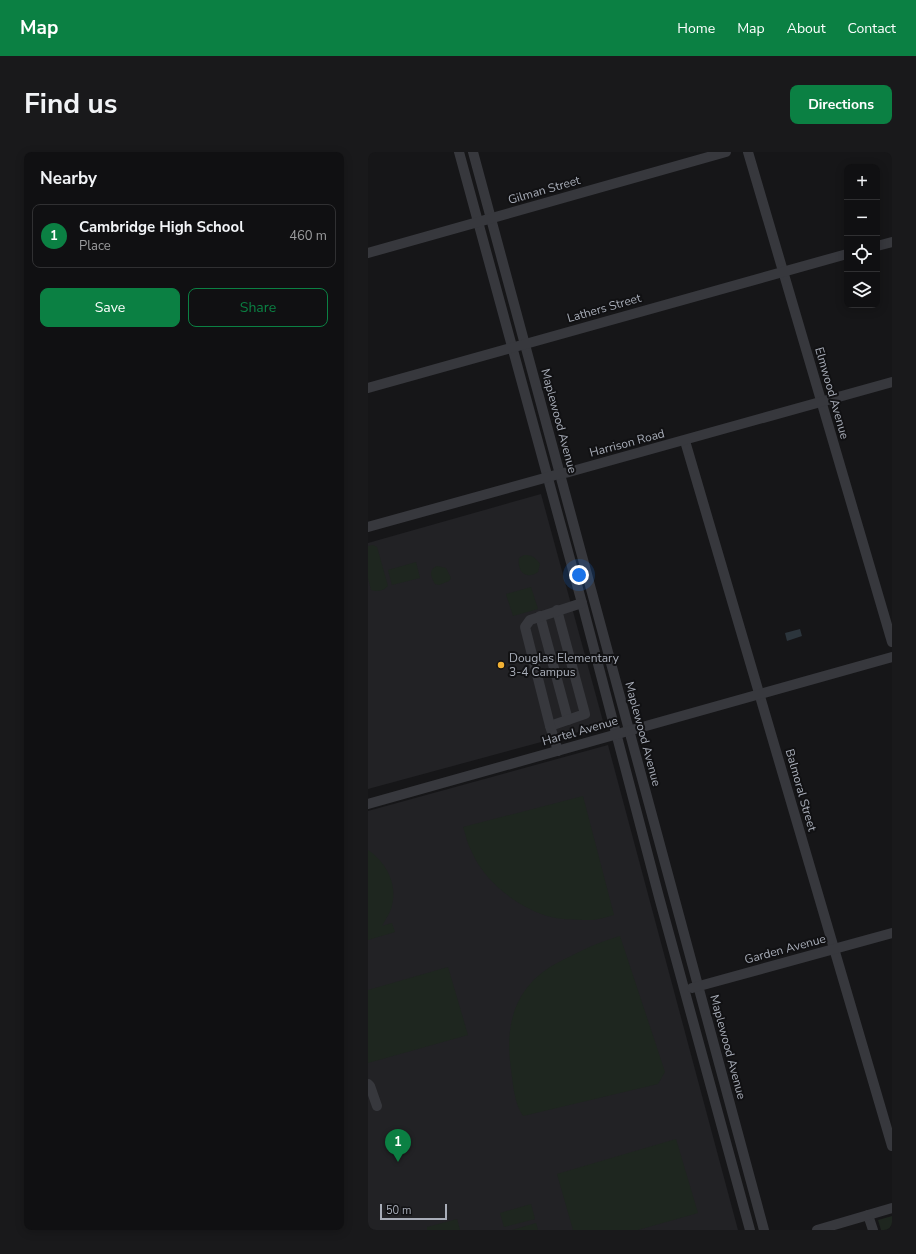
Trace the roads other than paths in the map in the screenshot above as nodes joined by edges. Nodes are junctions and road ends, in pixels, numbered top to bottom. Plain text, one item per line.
1 (459, 152) edge
2 (473, 152) edge
3 (726, 152) edge
4 (748, 152) edge
5 (491, 218) junction
6 (478, 222) junction
7 (892, 242) edge
8 (880, 245) edge
9 (368, 252) edge
10 (844, 255) edge
11 (783, 271) junction
12 (524, 344) junction
13 (512, 348) junction
14 (892, 382) edge
15 (368, 388) edge
16 (821, 401) junction
17 (685, 441) junction
18 (559, 474) junction
19 (548, 477) junction
20 (368, 527) edge
21 (582, 604) junction
22 (557, 610) junction
23 (540, 616) junction
24 (892, 642) edge
25 (892, 657) edge
26 (759, 694) junction
27 (568, 720) junction
28 (550, 726) junction
29 (630, 731) junction
30 (616, 735) junction
31 (558, 751) junction
32 (368, 804) edge
33 (651, 814) junction
34 (638, 817) junction
35 (673, 894) junction
36 (659, 897) junction
37 (892, 933) edge
38 (834, 949) junction
39 (698, 986) junction
40 (685, 990) junction
41 (715, 1045) junction
42 (701, 1049) junction
43 (368, 1084) edge
44 (378, 1106) dead end
45 (892, 1146) edge
46 (892, 1208) edge
47 (868, 1215) junction
48 (750, 1230) edge
49 (764, 1230) edge
50 (817, 1230) edge
51 (873, 1230) edge

1 - 6 street
2 - 5 street, Maplewood Avenue
3 - 5 street, Gilman Street
4 - 11 street, Elmwood Avenue
5 - 6 street, Gilman Street
5 - 12 street, Maplewood Avenue
6 - 9 street, Gilman Street
6 - 13 street
7 - 8 street
10 - 11 street, Lathers Street
11 - 12 street, Lathers Street
11 - 16 street, Elmwood Avenue
12 - 13 street, Lathers Street
12 - 18 street, Maplewood Avenue
13 - 15 street, Lathers Street
13 - 19 street
14 - 16 street, Harrison Road
16 - 17 street, Harrison Road
16 - 24 street, Elmwood Avenue
17 - 18 street, Harrison Road
17 - 26 street, Balmoral Street
18 - 19 street, Harrison Road
18 - 29 street, Maplewood Avenue
19 - 20 street, Harrison Road
19 - 21 street
21 - 22 street
21 - 30 street
22 - 23 street
22 - 27 street
23 - 27 street
23 - 28 street
25 - 26 street, Hartel Avenue
26 - 29 street, Hartel Avenue
26 - 38 street, Balmoral Street
27 - 28 street
28 - 31 street
29 - 30 street, Hartel Avenue
29 - 33 street, Maplewood Avenue
30 - 31 street, Hartel Avenue
30 - 34 street
31 - 32 street, Hartel Avenue
33 - 34 street
33 - 35 street, Maplewood Avenue
34 - 36 street
35 - 36 street
35 - 39 street, Maplewood Avenue
36 - 40 street
37 - 38 street, Garden Avenue
38 - 39 street, Garden Avenue
38 - 45 street, Balmoral Street
39 - 40 street, Garden Avenue
39 - 41 street, Maplewood Avenue
40 - 42 street
41 - 42 street
41 - 49 street, Maplewood Avenue
42 - 48 street
43 - 44 street
46 - 47 street
47 - 50 street
47 - 51 street

